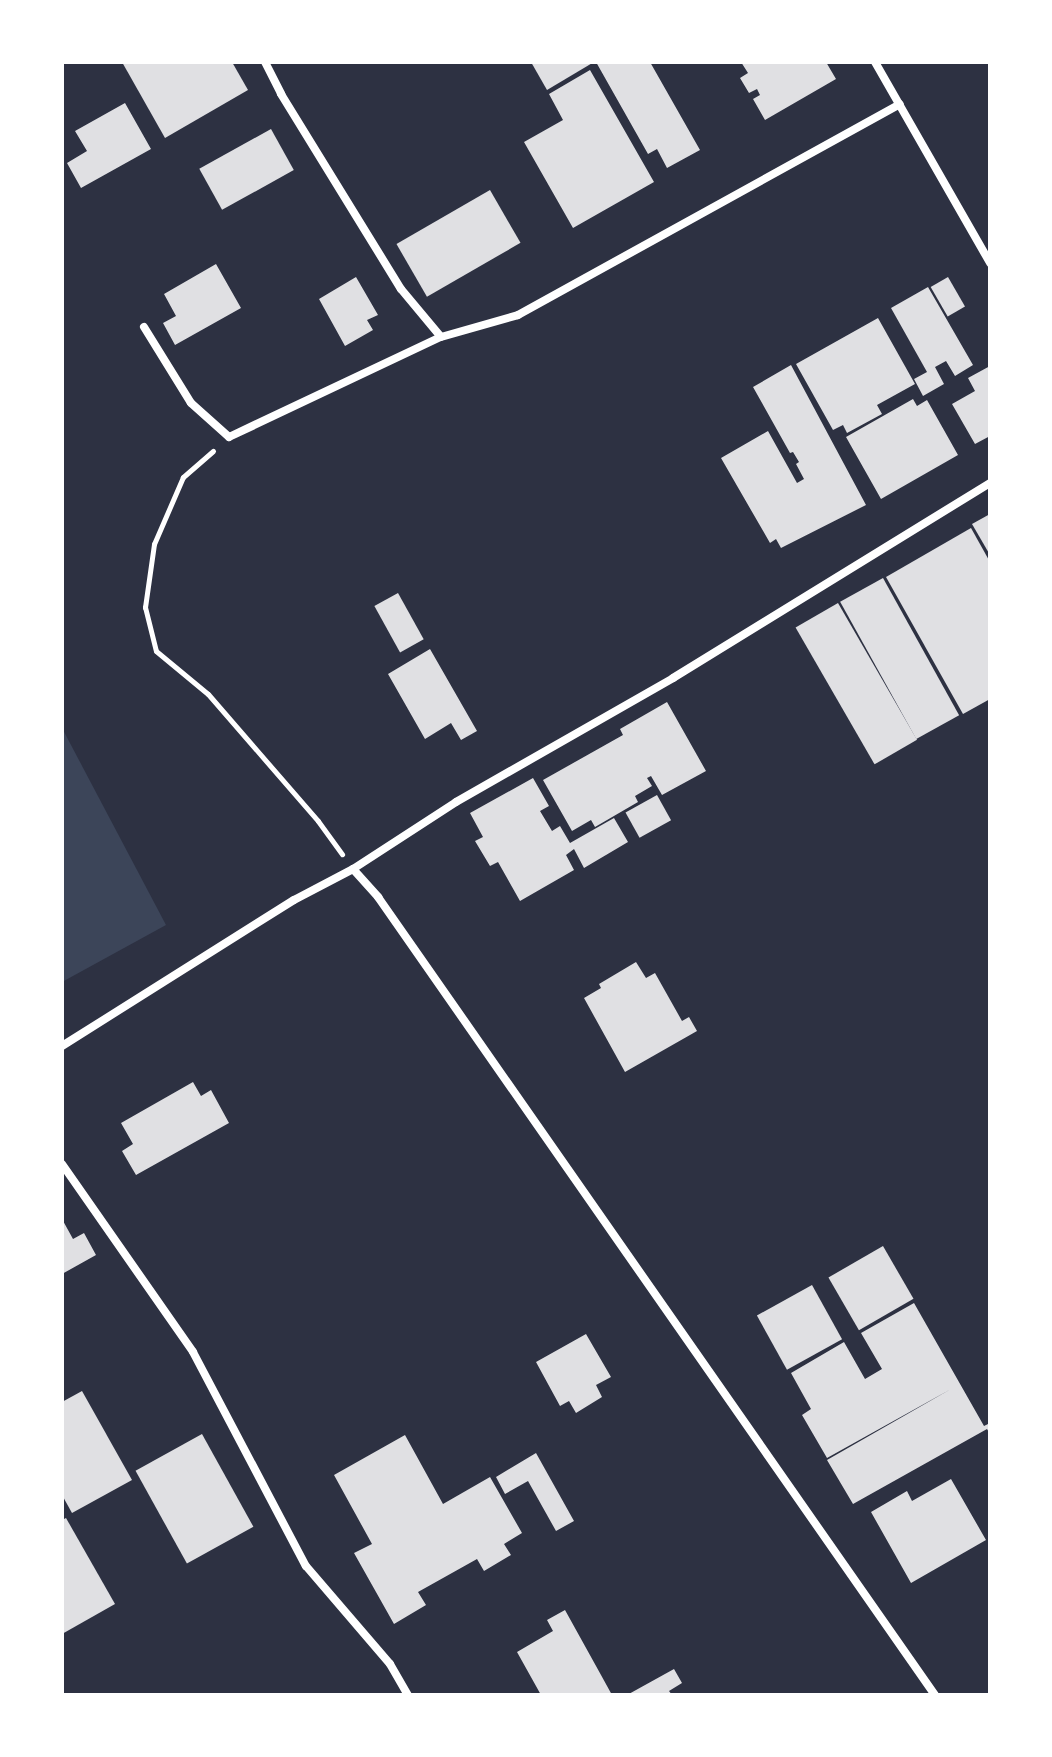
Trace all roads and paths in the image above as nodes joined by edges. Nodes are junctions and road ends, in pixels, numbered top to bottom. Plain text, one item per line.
1 (265, 62) edge
2 (875, 62) edge
3 (900, 104) junction
4 (990, 263) edge
5 (144, 327) dead end
6 (441, 337) junction
7 (229, 437) junction
8 (990, 483) edge
9 (353, 869) junction
10 (62, 1046) edge
11 (62, 1164) edge
12 (408, 1695) edge
13 (935, 1695) edge

1 - 6 street
2 - 3 street
3 - 4 street
3 - 6 street
5 - 7 street
6 - 7 street
7 - 9 path
8 - 9 street
9 - 10 street
9 - 13 street
11 - 12 street

